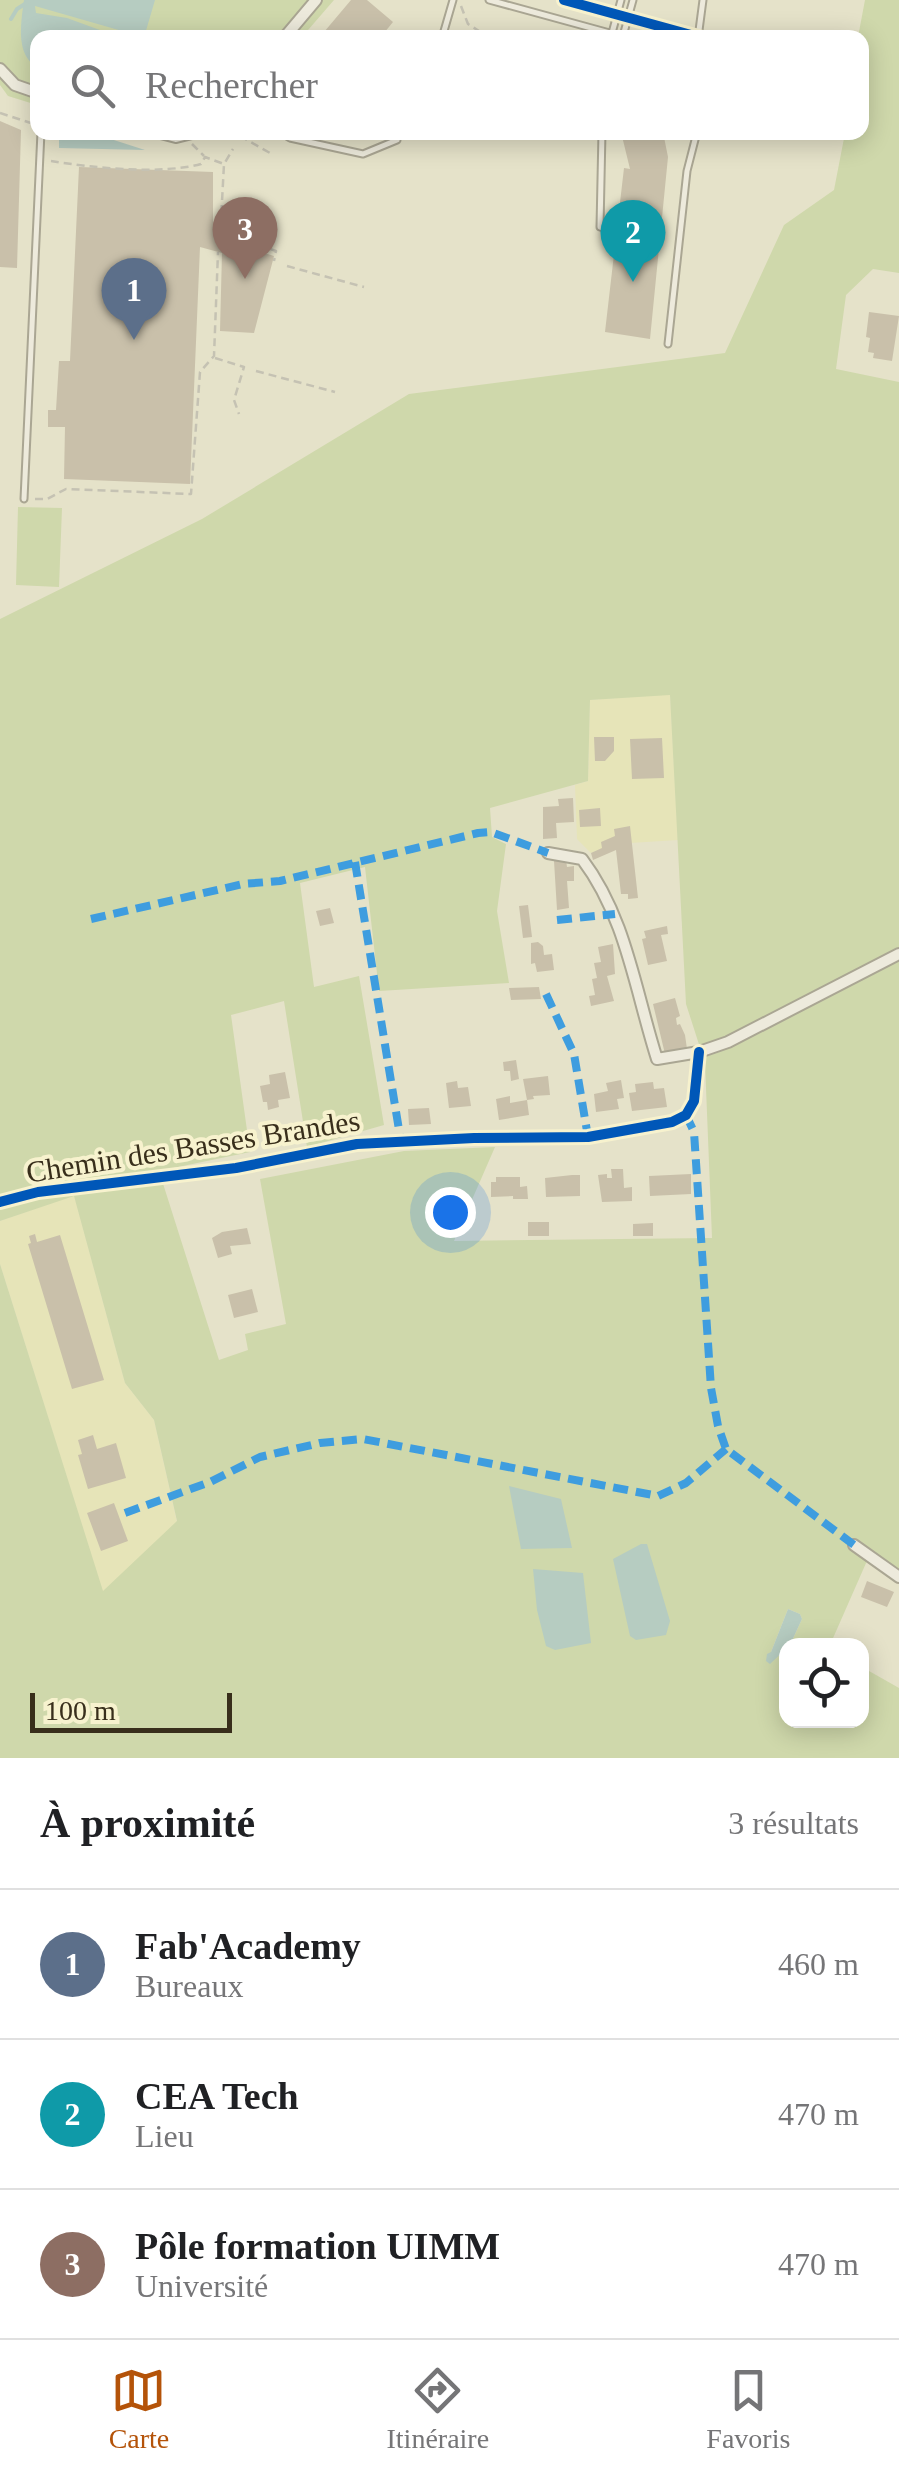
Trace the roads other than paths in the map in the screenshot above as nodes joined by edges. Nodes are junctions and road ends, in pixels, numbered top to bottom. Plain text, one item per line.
1 (316, 0) edge
2 (453, 0) edge
3 (489, 0) edge
4 (621, 0) edge
5 (634, 0) edge
6 (704, 0) edge
7 (581, 25) junction
8 (291, 30) edge
9 (444, 30) edge
10 (579, 30) edge
11 (598, 30) edge
12 (619, 30) edge
13 (622, 30) edge
14 (699, 30) edge
15 (0, 69) edge
16 (30, 90) edge
17 (40, 140) edge
18 (299, 140) edge
19 (396, 140) dead end
20 (602, 140) edge
21 (695, 140) edge
22 (617, 232) dead end
23 (668, 344) dead end
24 (24, 498) road end
25 (548, 853) dead end
26 (899, 954) edge
27 (699, 1052) junction
28 (0, 1202) edge
29 (854, 1544) dead end
30 (899, 1577) edge

1 - 8 street
2 - 9 lane
3 - 7 lane
4 - 12 lane
5 - 13 lane
6 - 14 lane
7 - 10 lane
7 - 11 lane
15 - 16 street
17 - 24 lane
18 - 19 lane
20 - 22 lane
21 - 23 lane
25 - 27 street
26 - 27 street
27 - 28 street, Chemin des Basses Brandes
29 - 30 street

